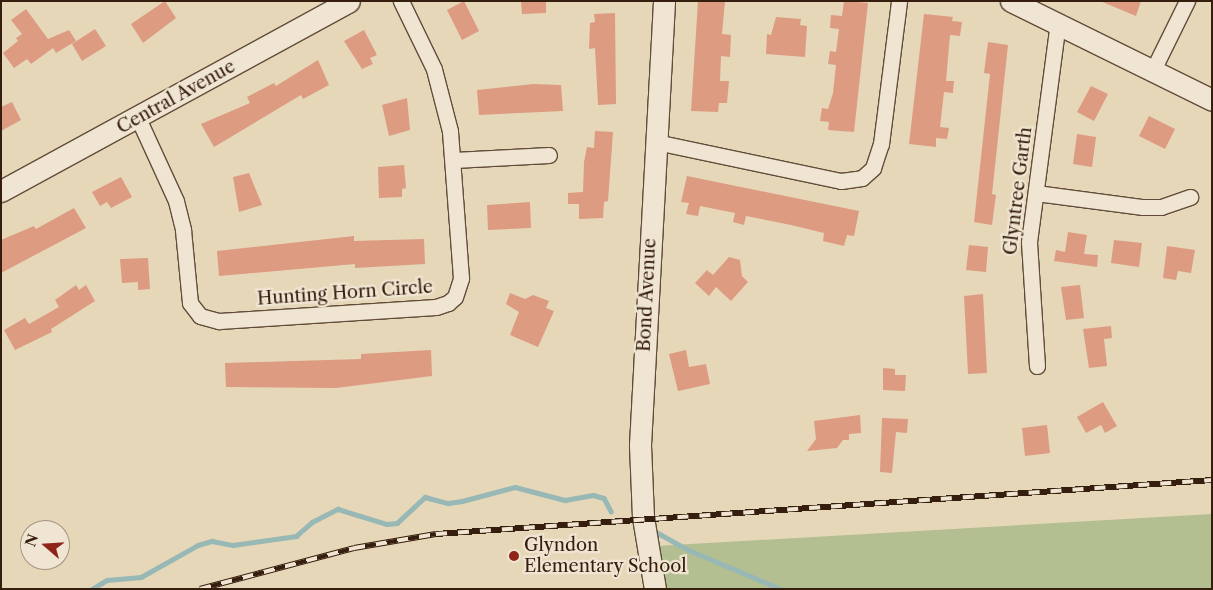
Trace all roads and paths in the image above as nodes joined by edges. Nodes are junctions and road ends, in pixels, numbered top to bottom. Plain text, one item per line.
1 (349, 1) edge
2 (401, 1) edge
3 (664, 1) edge
4 (899, 1) edge
5 (1011, 1) edge
6 (1188, 1) edge
7 (1058, 22) junction
8 (1153, 70) junction
9 (1212, 100) edge
10 (138, 118) junction
11 (656, 142) junction
12 (550, 156) dead end
13 (454, 160) junction
14 (1, 191) edge
15 (1036, 193) junction
16 (1190, 197) dead end
17 (1037, 366) dead end
18 (655, 589) edge

1 - 10 main road, Central Avenue
2 - 13 street, Hunting Horn Circle
3 - 11 main road, Bond Avenue
4 - 11 street
5 - 7 main road
6 - 8 street
7 - 8 main road
7 - 15 street, Glyntree Garth
8 - 9 main road
10 - 13 street, Hunting Horn Circle
10 - 14 main road, Central Avenue
11 - 18 main road, Bond Avenue
12 - 13 street
15 - 16 street
15 - 17 street, Glyntree Garth

